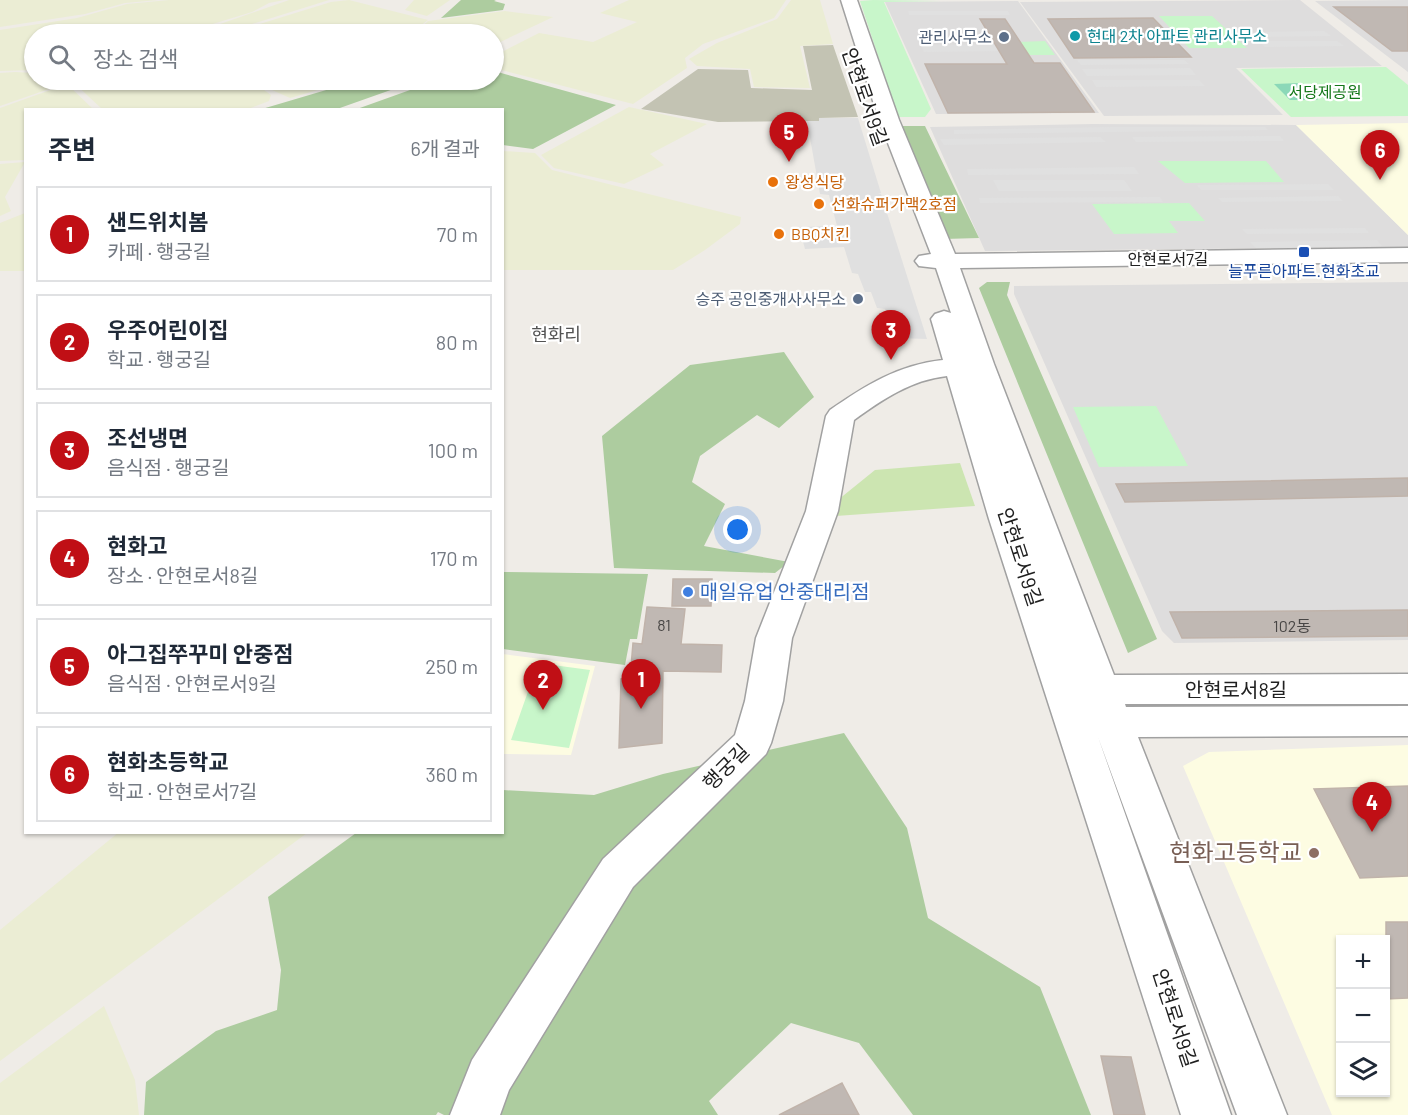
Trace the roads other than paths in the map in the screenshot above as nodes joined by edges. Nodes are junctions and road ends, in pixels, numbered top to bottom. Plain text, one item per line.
1 (834, 0) edge
2 (849, 0) edge
3 (1408, 255) edge
4 (938, 266) junction
5 (1408, 267) edge
6 (969, 365) junction
7 (1408, 689) edge
8 (1088, 706) junction
9 (1408, 721) edge
10 (475, 1115) edge
11 (1206, 1115) edge
12 (1262, 1115) edge

1 - 4 street, 안현로서9길
2 - 4 street
3 - 4 street, 안현로서7길
4 - 5 street, 안현로서7길
4 - 6 street, 안현로서9길
6 - 8 street, 안현로서9길
6 - 10 street, 행궁길
7 - 8 street, 안현로서8길
8 - 9 street, 안현로서8길
8 - 11 street, 안현로서9길
8 - 12 street

